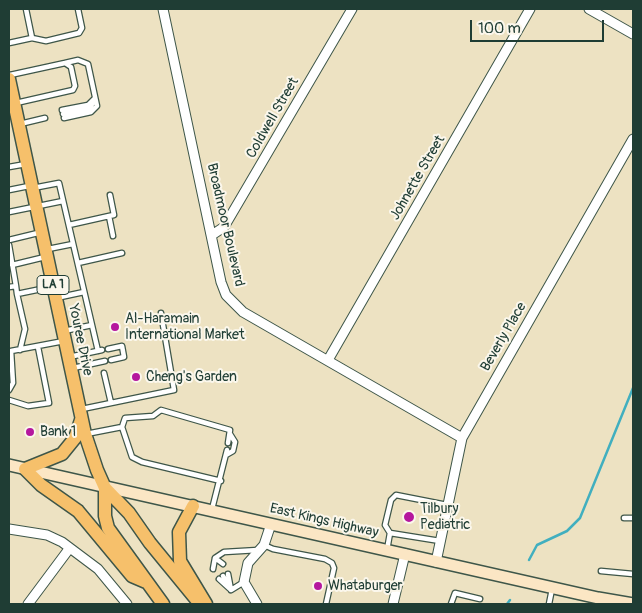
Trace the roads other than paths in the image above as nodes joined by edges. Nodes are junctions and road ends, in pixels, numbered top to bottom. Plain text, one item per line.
1 (26, 9) edge
2 (78, 9) edge
3 (163, 9) edge
4 (352, 9) edge
5 (530, 9) edge
6 (589, 9) edge
7 (633, 34) edge
8 (32, 38) junction
9 (9, 43) edge
10 (65, 63) junction
11 (9, 77) edge
12 (95, 98) junction
13 (14, 104) junction
14 (45, 118) dead end
15 (19, 124) junction
16 (633, 140) edge
17 (27, 163) junction
18 (9, 167) edge
19 (32, 187) junction
20 (9, 190) edge
21 (110, 196) dead end
22 (63, 201) junction
23 (36, 206) junction
24 (9, 212) edge
25 (109, 216) junction
26 (69, 225) junction
27 (42, 232) junction
28 (212, 235) junction
29 (113, 236) dead end
30 (9, 240) edge
31 (73, 244) junction
32 (9, 245) edge
33 (46, 253) junction
34 (122, 253) dead end
35 (78, 263) junction
36 (12, 264) junction
37 (16, 286) junction
38 (9, 287) edge
39 (55, 292) junction
40 (84, 292) junction
41 (17, 294) junction
42 (161, 313) dead end
43 (92, 325) junction
44 (64, 336) junction
45 (38, 347) junction
46 (108, 349) dead end
47 (20, 350) junction
48 (10, 351) edge
49 (111, 360) dead end
50 (328, 360) junction
51 (104, 361) dead end
52 (70, 362) junction
53 (104, 373) dead end
54 (9, 390) edge
55 (9, 400) edge
56 (110, 403) junction
57 (81, 414) junction
58 (122, 427) junction
59 (230, 433) junction
60 (85, 434) junction
61 (462, 438) junction
62 (228, 442) dead end
63 (9, 465) edge
64 (25, 469) junction
65 (221, 481) junction
66 (105, 488) junction
67 (447, 505) junction
68 (194, 506) junction
69 (212, 510) junction
70 (624, 518) dead end
71 (633, 518) edge
72 (271, 524) junction
73 (9, 528) edge
74 (390, 533) junction
75 (440, 541) junction
76 (69, 548) junction
77 (262, 548) junction
78 (387, 550) junction
79 (405, 554) junction
80 (215, 558) junction
81 (436, 562) junction
82 (601, 571) dead end
83 (633, 574) edge
84 (146, 582) junction
85 (244, 582) junction
86 (552, 588) junction
87 (231, 590) junction
88 (480, 598) dead end
89 (596, 601) edge
90 (28, 604) edge
91 (127, 604) edge
92 (163, 604) edge
93 (200, 604) edge
94 (206, 604) edge
95 (257, 604) edge
96 (326, 604) edge
97 (393, 604) edge
98 (452, 604) edge
99 (549, 604) edge
100 (633, 604) edge

1 - 8 lane
2 - 8 lane
3 - 28 street, Broadmoor Boulevard
4 - 28 street, Coldwell Street
5 - 50 street, Johnette Street
6 - 7 street
8 - 9 lane
10 - 11 lane
10 - 12 lane
10 - 13 lane
11 - 13 main road, Youree Drive / LA 1
12 - 12 lane
13 - 15 main road, Youree Drive / LA 1
14 - 15 lane
15 - 17 main road, Youree Drive / LA 1
16 - 61 street, Beverly Place
17 - 18 lane
17 - 19 main road, Youree Drive / LA 1
19 - 20 lane
19 - 22 lane
19 - 23 main road, Youree Drive / LA 1
21 - 25 lane
22 - 23 lane
22 - 26 lane
23 - 24 lane
23 - 27 main road, Youree Drive / LA 1
25 - 26 lane
25 - 29 lane
26 - 31 lane
27 - 30 lane
27 - 33 main road, Youree Drive / LA 1
28 - 50 street, Broadmoor Boulevard
31 - 33 lane
31 - 35 lane
32 - 36 lane
33 - 36 lane
33 - 39 main road, Youree Drive / LA 1
34 - 35 lane
35 - 40 lane
36 - 37 lane
37 - 38 lane
37 - 41 lane
39 - 40 lane
39 - 41 lane
39 - 44 main road, Youree Drive / LA 1
40 - 43 lane
41 - 47 lane
42 - 56 lane
43 - 44 lane
43 - 52 lane
44 - 45 lane
44 - 52 main road, Youree Drive / LA 1
45 - 47 lane
45 - 55 lane
46 - 49 lane
47 - 48 lane
48 - 54 lane
50 - 61 street, Broadmoor Boulevard
51 - 52 lane
52 - 57 main road, Youree Drive / LA 1
53 - 56 lane
56 - 57 lane
57 - 60 main road, Youree Drive / LA 1
57 - 64 main road
58 - 59 lane
58 - 60 lane
58 - 65 lane
59 - 62 lane
59 - 65 lane
60 - 66 main road, Youree Drive / LA 1
61 - 67 street, Beverly Place
63 - 64 main road, East Kings Highway
64 - 66 main road, East Kings Highway
64 - 84 main road
65 - 69 lane
66 - 68 main road, East Kings Highway
66 - 84 main road, Youree Drive / LA 1
66 - 93 main road, Youree Drive / LA 1
67 - 74 lane
67 - 75 street, Beverly Place
68 - 69 main road, East Kings Highway
68 - 94 main road
69 - 72 main road, East Kings Highway
70 - 71 lane
72 - 77 street
72 - 78 main road, East Kings Highway
73 - 76 street
74 - 75 lane
74 - 78 lane
75 - 81 street, Beverly Place
76 - 90 street
76 - 91 street
77 - 80 lane
77 - 85 street
77 - 96 lane
78 - 79 main road, East Kings Highway
79 - 81 main road, East Kings Highway
79 - 97 street
80 - 80 lane
81 - 86 main road, East Kings Highway
82 - 83 lane
84 - 92 main road, Youree Drive / LA 1
85 - 87 lane
85 - 95 street
86 - 89 main road, East Kings Highway
86 - 99 lane
87 - 87 lane
88 - 98 lane
89 - 100 main road, East Kings Highway

